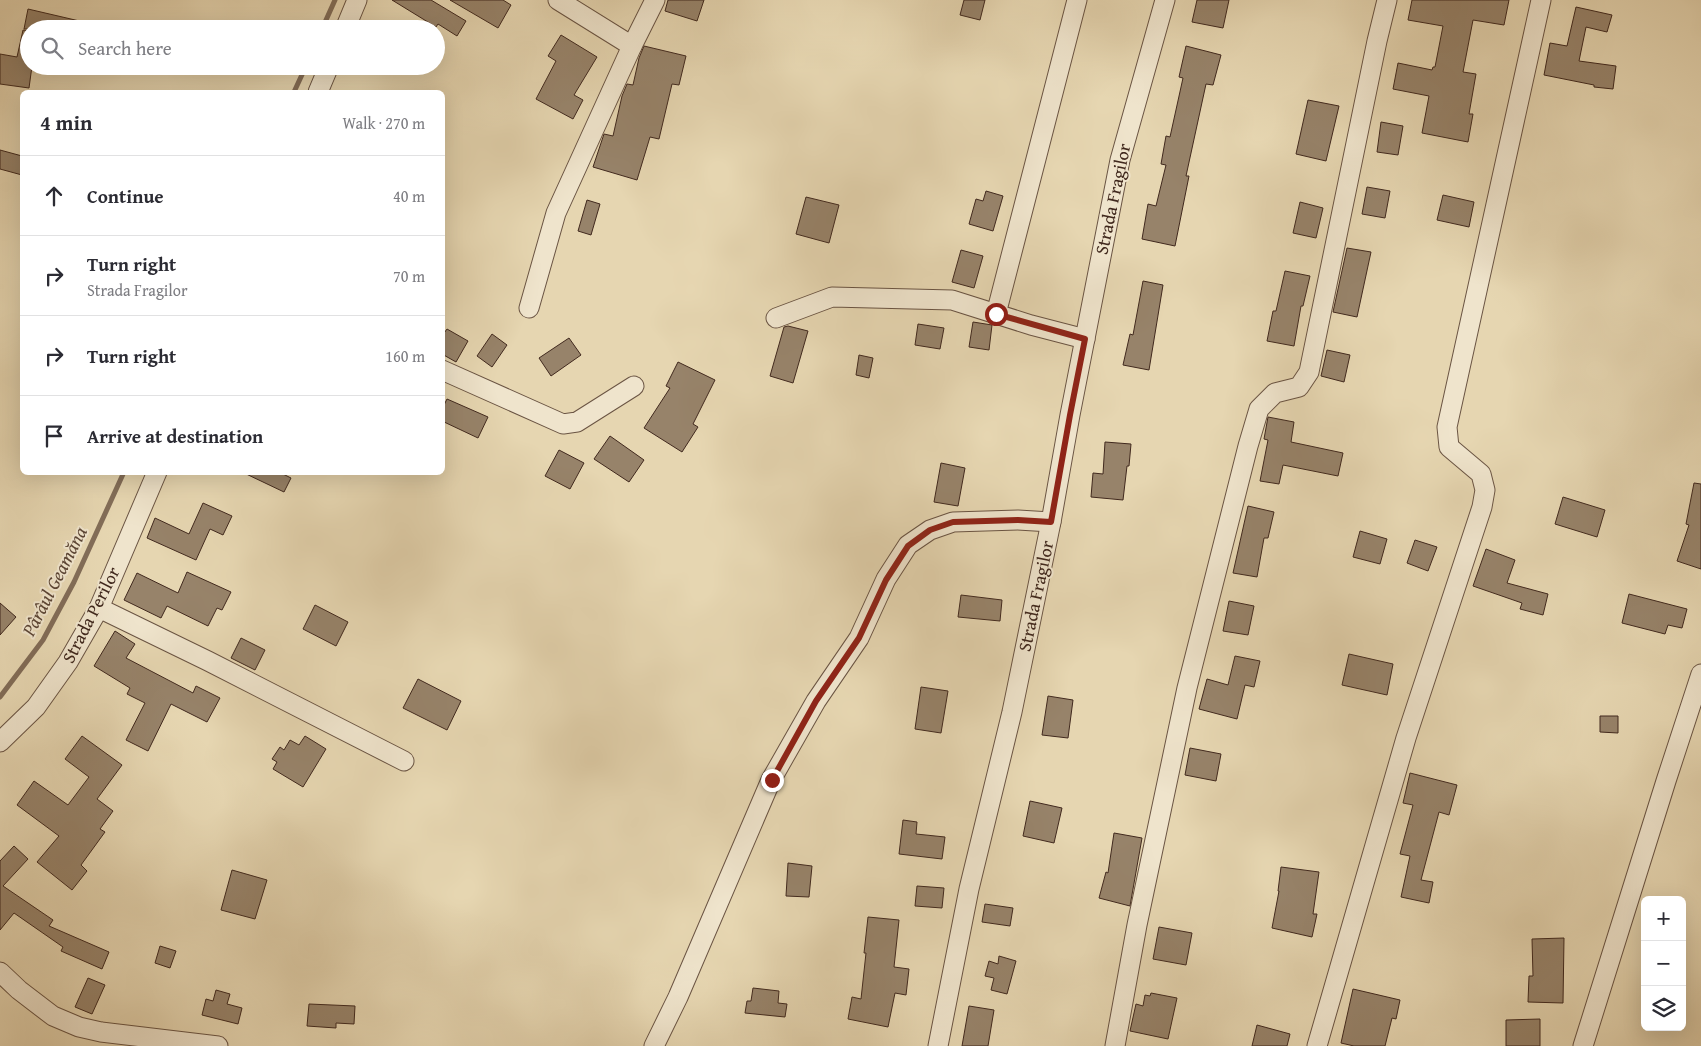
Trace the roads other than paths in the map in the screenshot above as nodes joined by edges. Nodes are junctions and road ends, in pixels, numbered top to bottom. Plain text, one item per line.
1 (357, 0) edge
2 (558, 0) edge
3 (655, 0) edge
4 (1077, 0) edge
5 (1165, 0) edge
6 (1387, 0) edge
7 (1541, 0) edge
8 (349, 20) edge
9 (632, 46) junction
10 (325, 75) edge
11 (319, 90) edge
12 (529, 308) dead end
13 (996, 314) junction
14 (776, 318) dead end
15 (1085, 339) junction
16 (445, 371) edge
17 (634, 386) dead end
18 (156, 475) edge
19 (1051, 522) junction
20 (99, 608) junction
21 (1701, 674) edge
22 (0, 742) edge
23 (404, 761) dead end
24 (0, 972) edge
25 (218, 1046) edge
26 (654, 1046) edge
27 (938, 1046) edge
28 (1115, 1046) edge
29 (1317, 1046) edge
30 (1583, 1046) edge

1 - 8 street
2 - 9 street
3 - 9 street
4 - 13 street
5 - 15 street, Strada Fragilor
6 - 28 street
7 - 29 street
9 - 12 street
10 - 11 street
13 - 14 street
13 - 15 street
15 - 19 street, Strada Fragilor
16 - 17 street
18 - 20 street, Strada Perilor
19 - 26 street
19 - 27 street, Strada Fragilor
20 - 22 street, Strada Perilor
20 - 23 street
21 - 30 street
24 - 25 street

